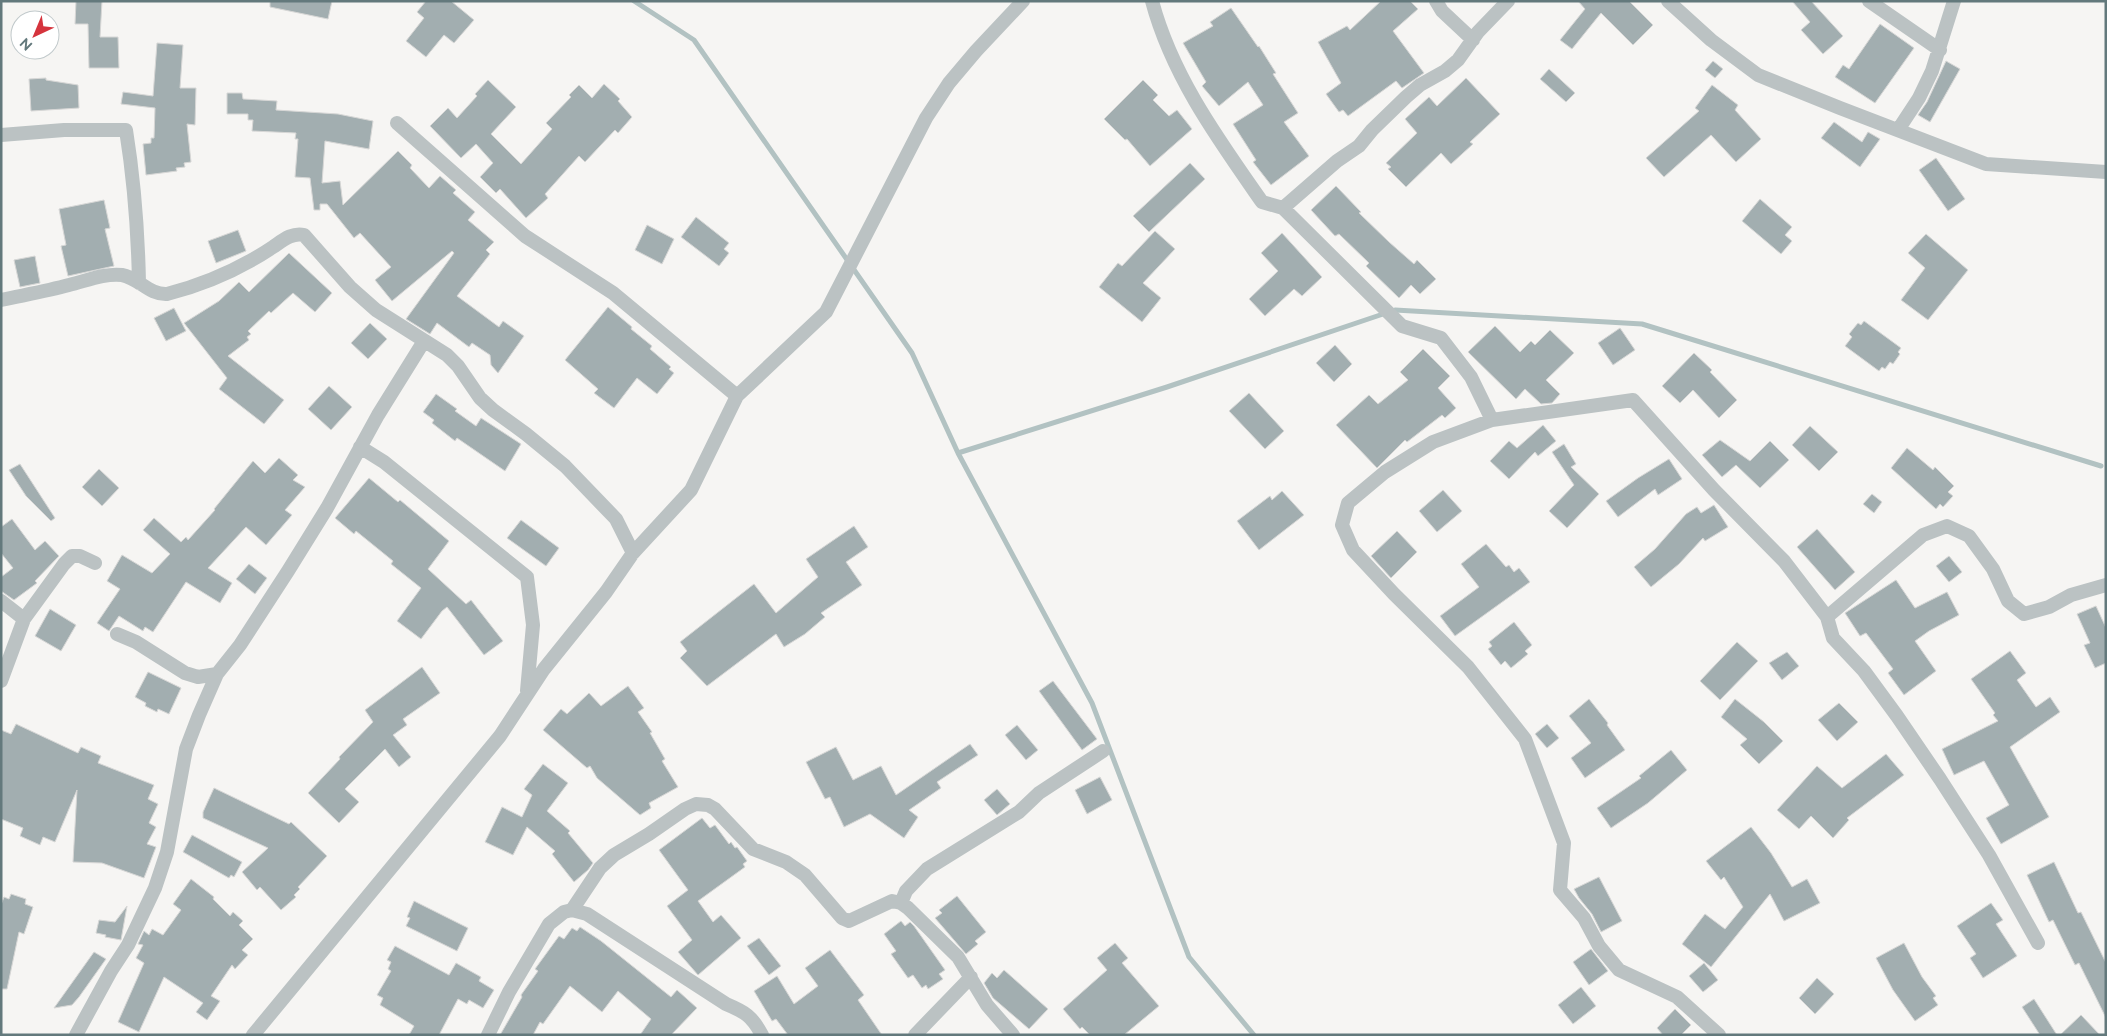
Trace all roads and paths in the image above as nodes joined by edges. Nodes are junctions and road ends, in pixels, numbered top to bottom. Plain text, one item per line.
1 (1023, 1) edge
2 (1152, 1) edge
3 (1436, 1) edge
4 (1508, 1) edge
5 (1668, 1) edge
6 (1869, 1) edge
7 (1954, 1) edge
8 (1473, 40) junction
9 (1940, 50) junction
10 (397, 122) dead end
11 (1898, 130) junction
12 (1, 134) edge
13 (2106, 172) edge
14 (1283, 208) junction
15 (139, 283) junction
16 (1, 300) edge
17 (424, 342) junction
18 (736, 396) junction
19 (1492, 420) junction
20 (360, 446) junction
21 (633, 553) junction
22 (95, 563) dead end
23 (2106, 585) edge
24 (1, 601) edge
25 (1828, 616) junction
26 (24, 619) junction
27 (117, 634) dead end
28 (218, 674) junction
29 (1, 680) edge
30 (527, 694) junction
31 (1103, 751) dead end
32 (901, 904) junction
33 (572, 910) junction
34 (2038, 943) dead end
35 (970, 977) junction
36 (76, 1035) edge
37 (253, 1035) edge
38 (488, 1035) edge
39 (762, 1035) edge
40 (915, 1035) edge
41 (1013, 1035) edge
42 (1719, 1035) edge

1 - 18 street
2 - 14 street
3 - 8 street
4 - 8 street
5 - 11 street
6 - 9 street
7 - 9 street
8 - 14 street
9 - 11 street
10 - 18 street
11 - 13 street
12 - 15 street
14 - 19 street
15 - 16 street
15 - 17 street
17 - 20 street
17 - 21 street
18 - 21 street
19 - 25 street
19 - 42 street
20 - 28 street
20 - 30 street
21 - 30 street
22 - 26 street
23 - 25 street
24 - 26 street
25 - 34 street
26 - 29 street
27 - 28 street
28 - 36 street
30 - 37 street
31 - 32 street
32 - 33 street
32 - 35 street
33 - 38 street
33 - 39 street
35 - 40 street
35 - 41 street

